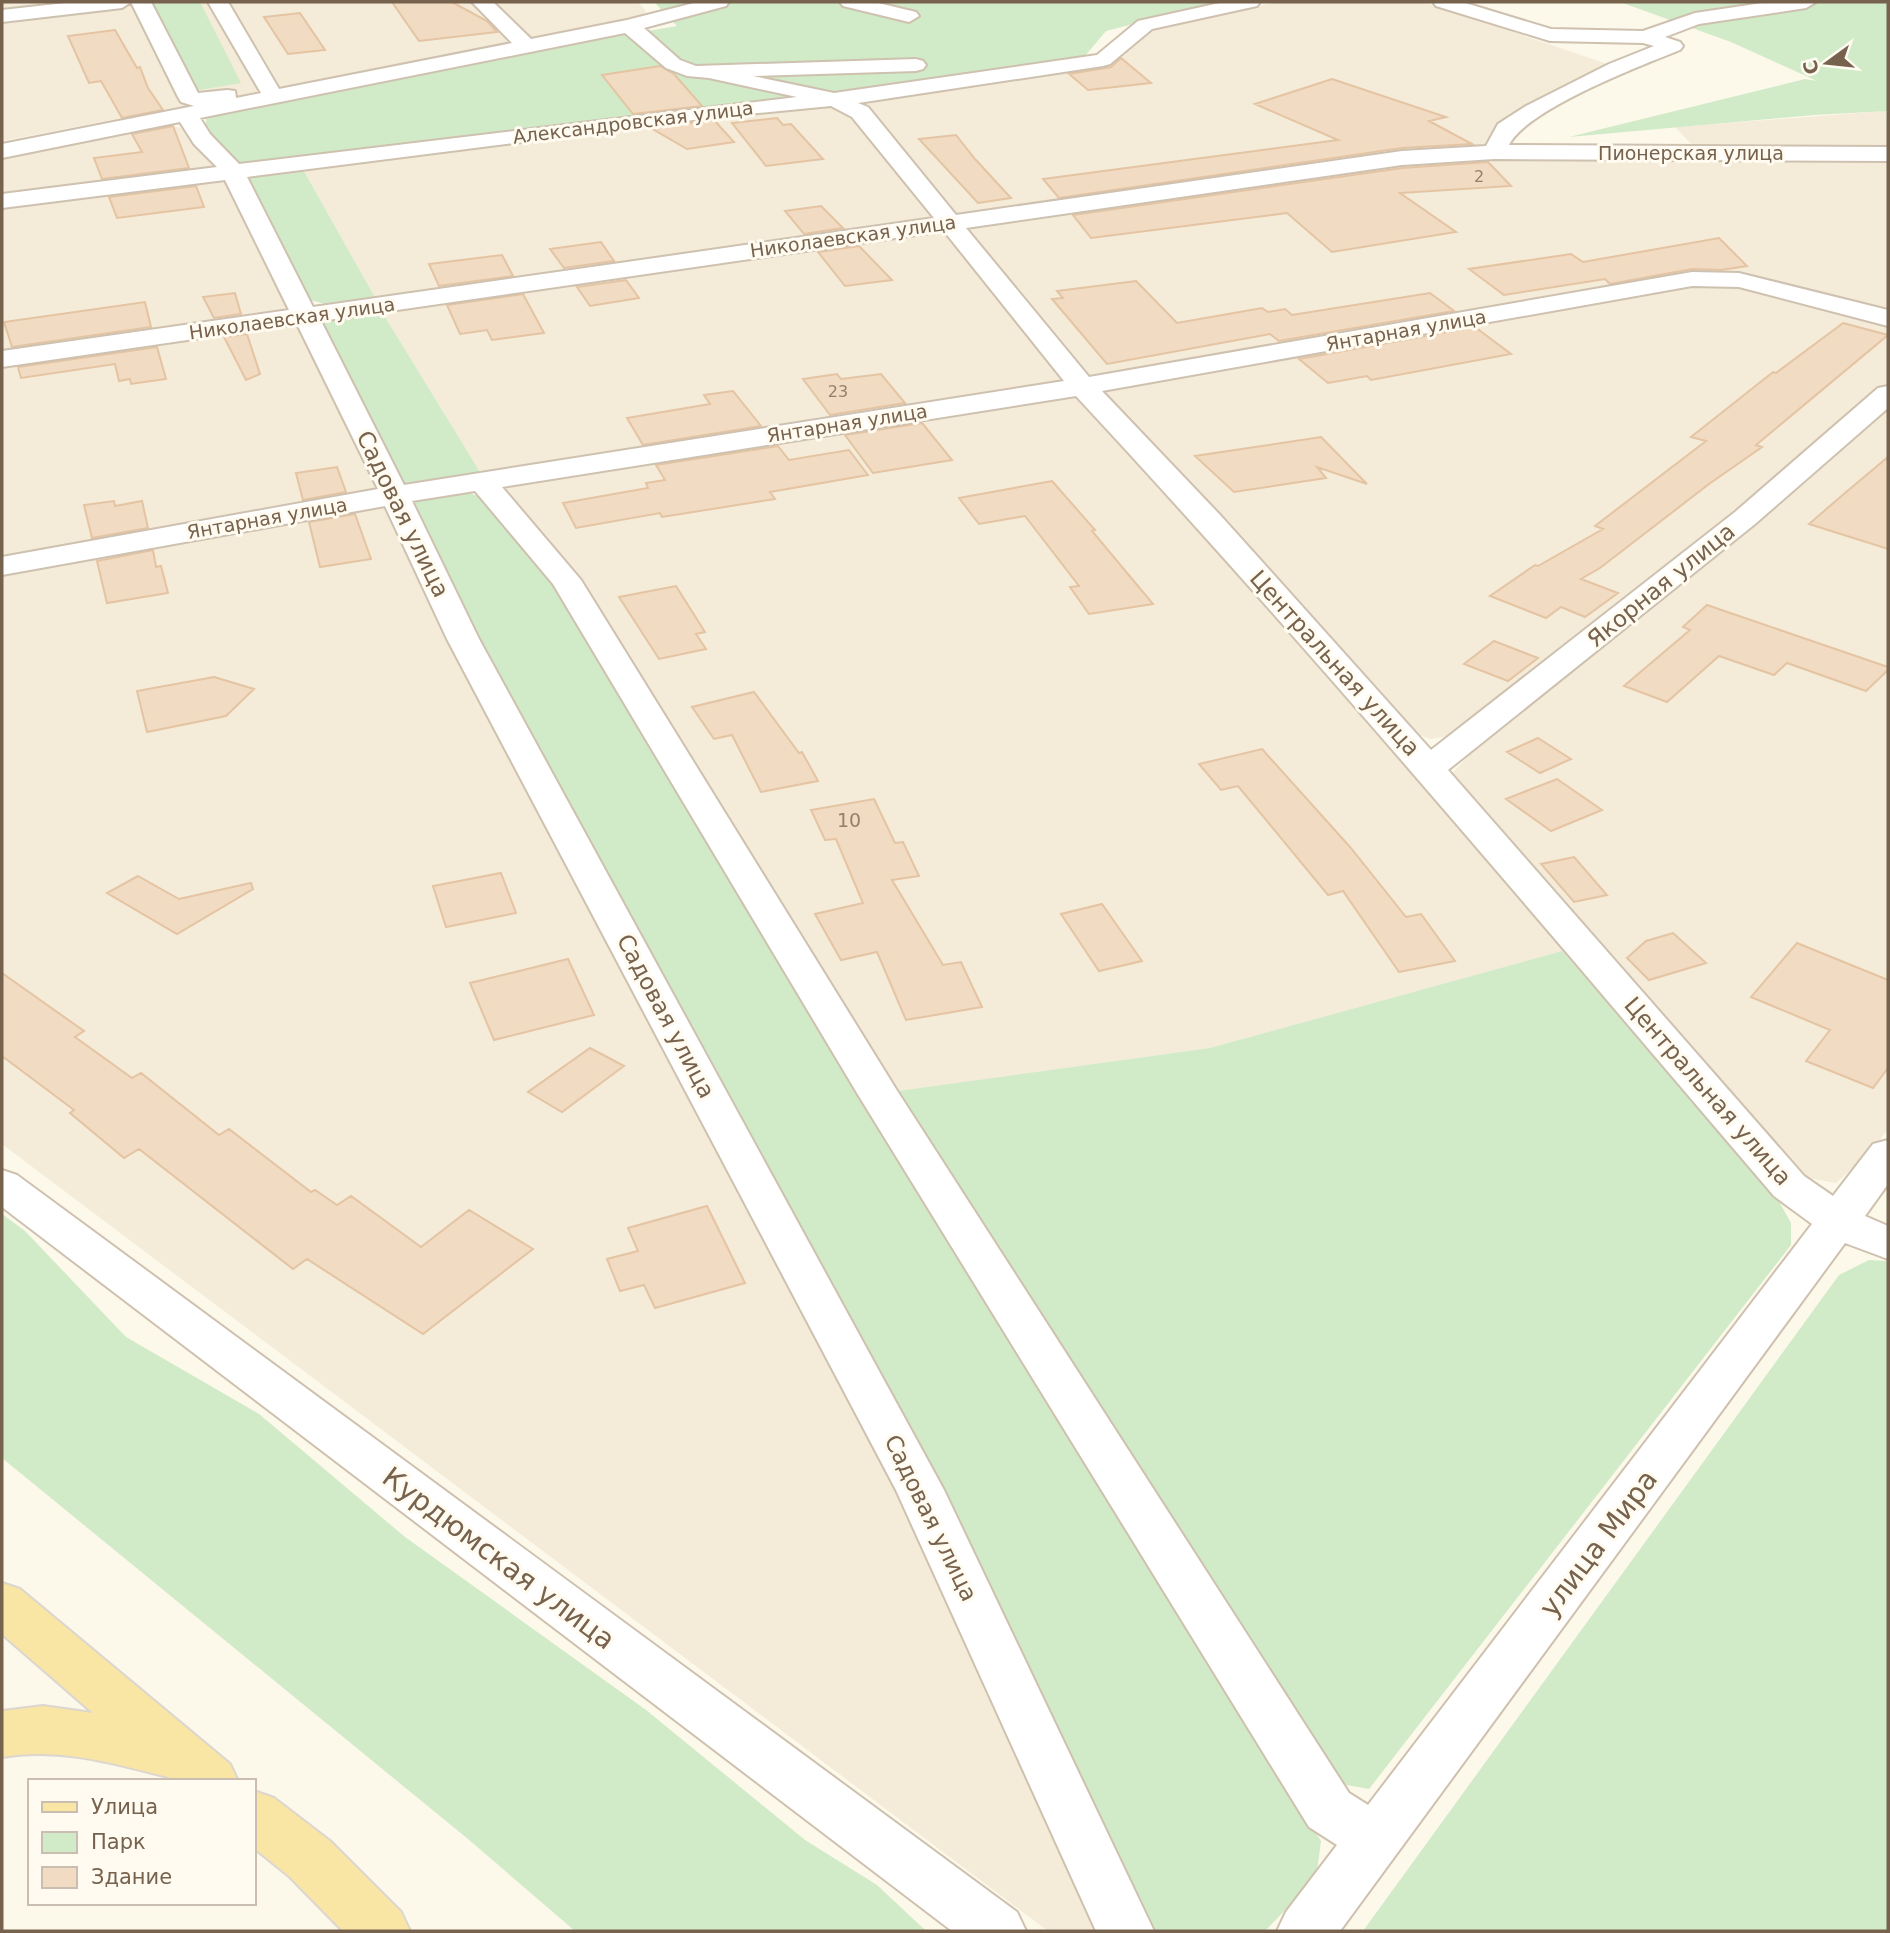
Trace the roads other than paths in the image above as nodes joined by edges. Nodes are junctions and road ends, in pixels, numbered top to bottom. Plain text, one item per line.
1 (122, 2) edge
2 (141, 2) edge
3 (218, 2) edge
4 (482, 2) edge
5 (645, 2) edge
6 (719, 2) edge
7 (850, 2) edge
8 (1251, 2) edge
9 (1443, 2) edge
10 (1806, 2) edge
11 (2, 16) edge
12 (909, 16) dead end
13 (665, 17) junction
14 (629, 26) junction
15 (1645, 37) junction
16 (519, 40) junction
17 (1108, 55) junction
18 (712, 72) junction
19 (269, 89) junction
20 (839, 99) junction
21 (188, 114) junction
22 (2, 151) edge
23 (1494, 152) junction
24 (1888, 154) edge
25 (233, 172) junction
26 (2, 201) edge
27 (948, 222) junction
28 (304, 316) junction
29 (1888, 317) edge
30 (2, 359) edge
31 (1082, 386) junction
32 (1888, 394) edge
33 (483, 482) junction
34 (395, 495) junction
35 (2, 566) edge
36 (1428, 768) junction
37 (1888, 1154) edge
38 (2, 1185) edge
39 (1838, 1222) junction
40 (1888, 1244) edge
41 (2, 1604) edge
42 (2, 1734) edge
43 (196, 1769) edge
44 (256, 1817) edge
45 (1375, 1840) junction
46 (381, 1931) edge
47 (997, 1931) edge
48 (1125, 1931) edge
49 (1306, 1931) edge

1 - 11 street
2 - 19 street
3 - 19 street
4 - 16 street
5 - 13 street
6 - 13 street
7 - 12 street
8 - 17 street, Александровская улица
9 - 15 street
10 - 15 street
13 - 14 street
14 - 16 street
14 - 18 street
15 - 23 street
16 - 19 street
16 - 21 street
17 - 18 street
17 - 20 street, Александровская улица
18 - 20 street
20 - 25 street, Александровская улица
20 - 27 street, Центральная улица
21 - 22 street
21 - 25 street, Садовая улица
23 - 24 street, Пионерская улица
23 - 27 street, Николаевская улица
25 - 26 street, Александровская улица
25 - 28 street, Садовая улица
27 - 28 street, Николаевская улица
27 - 31 street, Центральная улица
28 - 30 street, Николаевская улица
28 - 34 street, Садовая улица
29 - 31 street, Янтарная улица
31 - 33 street, Янтарная улица
31 - 36 street, Центральная улица
32 - 36 street, Якорная улица
33 - 34 street, Янтарная улица
33 - 45 street
34 - 35 street, Янтарная улица
34 - 48 street, Садовая улица
36 - 39 street, Центральная улица
37 - 39 street, улица Мира
38 - 47 street, Курдюмская улица
39 - 40 street, Центральная улица
39 - 45 street, улица Мира
41 - 43 main road
42 - 43 main road
44 - 46 main road
45 - 49 street, улица Мира

